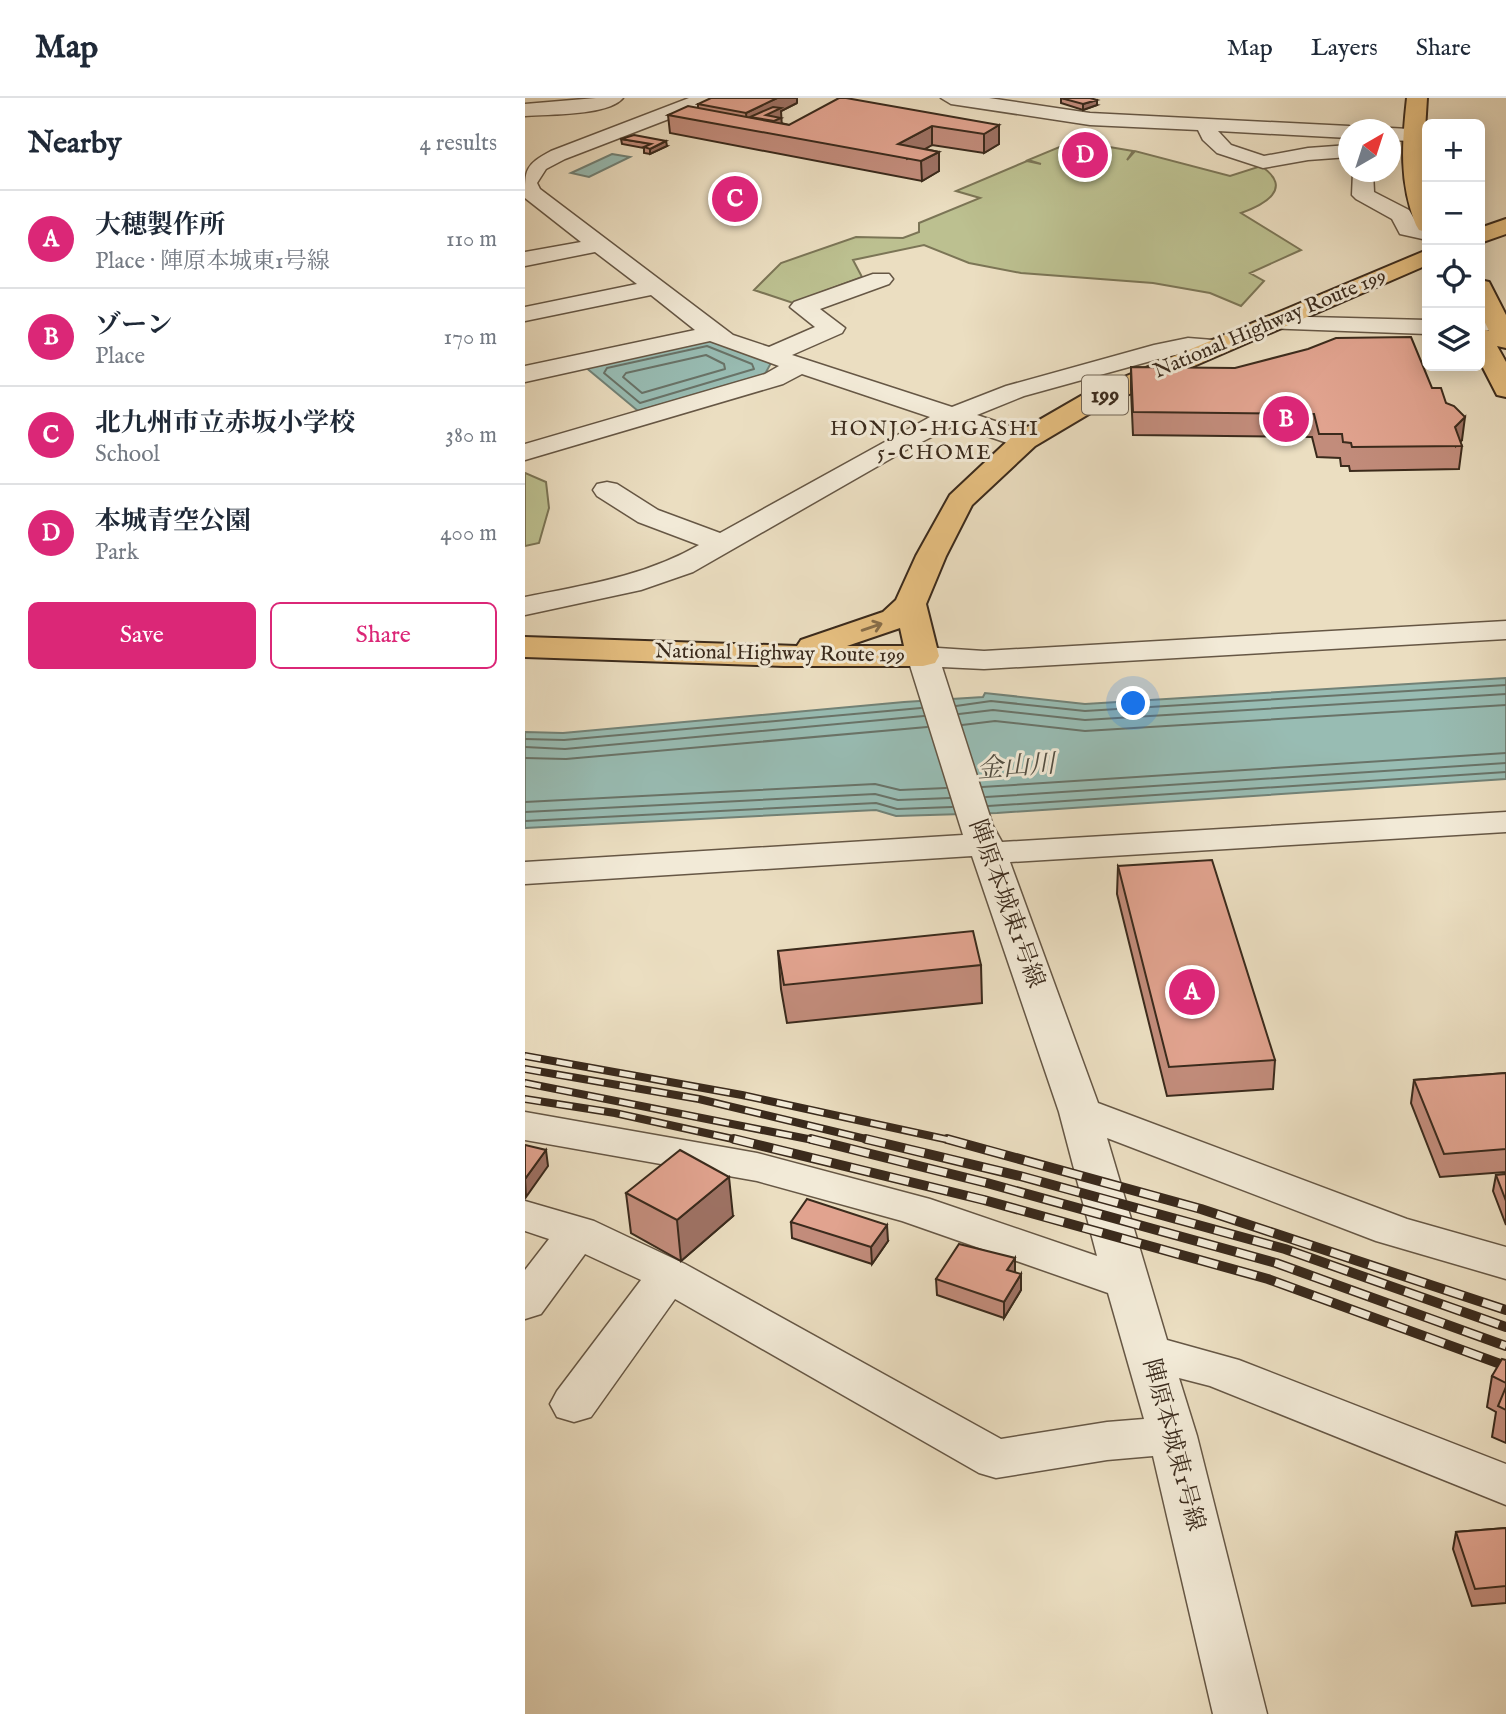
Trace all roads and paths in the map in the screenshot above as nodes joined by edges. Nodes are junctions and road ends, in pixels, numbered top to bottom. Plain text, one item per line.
1 (546, 98) edge
2 (613, 98) edge
3 (706, 98) edge
4 (951, 98) edge
5 (1417, 98) edge
6 (1141, 102) dead end
7 (525, 110) edge
8 (1090, 119) junction
9 (1205, 125) junction
10 (1338, 131) edge
11 (1401, 135) edge
12 (1420, 136) edge
13 (1338, 152) edge
14 (1363, 182) edge
15 (526, 183) edge
16 (1422, 213) edge
17 (1506, 226) edge
18 (1422, 232) edge
19 (1485, 234) edge
20 (598, 245) junction
21 (1422, 259) edge
22 (525, 260) edge
23 (881, 279) dead end
24 (653, 288) junction
25 (1485, 302) edge
26 (525, 314) edge
27 (1269, 323) junction
28 (1422, 327) edge
29 (1494, 329) edge
30 (713, 333) junction
31 (1217, 346) junction
32 (768, 356) junction
33 (799, 366) junction
34 (525, 374) edge
35 (1506, 388) edge
36 (955, 415) junction
37 (1025, 440) junction
38 (525, 452) edge
39 (607, 490) dead end
40 (722, 544) junction
41 (911, 604) junction
42 (525, 606) edge
43 (1506, 630) edge
44 (525, 647) edge
45 (784, 656) junction
46 (923, 656) junction
47 (1506, 822) edge
48 (984, 841) junction
49 (525, 873) edge
50 (1080, 1112) junction
51 (525, 1126) edge
52 (525, 1216) edge
53 (578, 1232) junction
54 (1506, 1263) edge
55 (669, 1275) junction
56 (1127, 1283) junction
57 (525, 1302) edge
58 (1149, 1352) junction
59 (573, 1404) dead end
60 (1173, 1436) junction
61 (1506, 1485) edge
62 (1240, 1714) edge

1 - 7 street
2 - 7 street
3 - 15 street
4 - 8 street
5 - 12 main road
6 - 8 street
8 - 9 street
9 - 10 street
9 - 13 street
11 - 12 street
12 - 16 main road
14 - 18 street
15 - 20 street
17 - 19 main road
20 - 22 street
20 - 24 street
21 - 27 main road, National Highway Route 199 / 199
23 - 32 street
24 - 26 street
24 - 30 street
25 - 29 main road
27 - 28 street
27 - 31 main road, National Highway Route 199 / 199
29 - 35 main road
30 - 32 street
30 - 34 street
31 - 36 street
31 - 37 main road, National Highway Route 199 / 199
32 - 33 street
33 - 36 street
33 - 38 street
36 - 37 street
36 - 40 street
37 - 41 main road, National Highway Route 199 / 199
39 - 40 street
40 - 42 street
45 -> 41 main road
41 - 46 main road, National Highway Route 199
43 - 46 street
44 - 45 main road, National Highway Route 199
45 - 46 main road, National Highway Route 199
46 - 48 street, 陣原本城東1号線
47 - 48 street
48 - 49 street
48 - 50 street, 陣原本城東1号線
50 - 54 street
50 - 56 street, 陣原本城東1号線
51 - 56 street
52 - 53 street
53 - 55 street
53 - 57 street
55 - 59 street
55 - 60 street
56 - 58 street, 陣原本城東1号線
58 - 60 street, 陣原本城東1号線
58 - 61 street
60 - 62 street, 陣原本城東1号線

